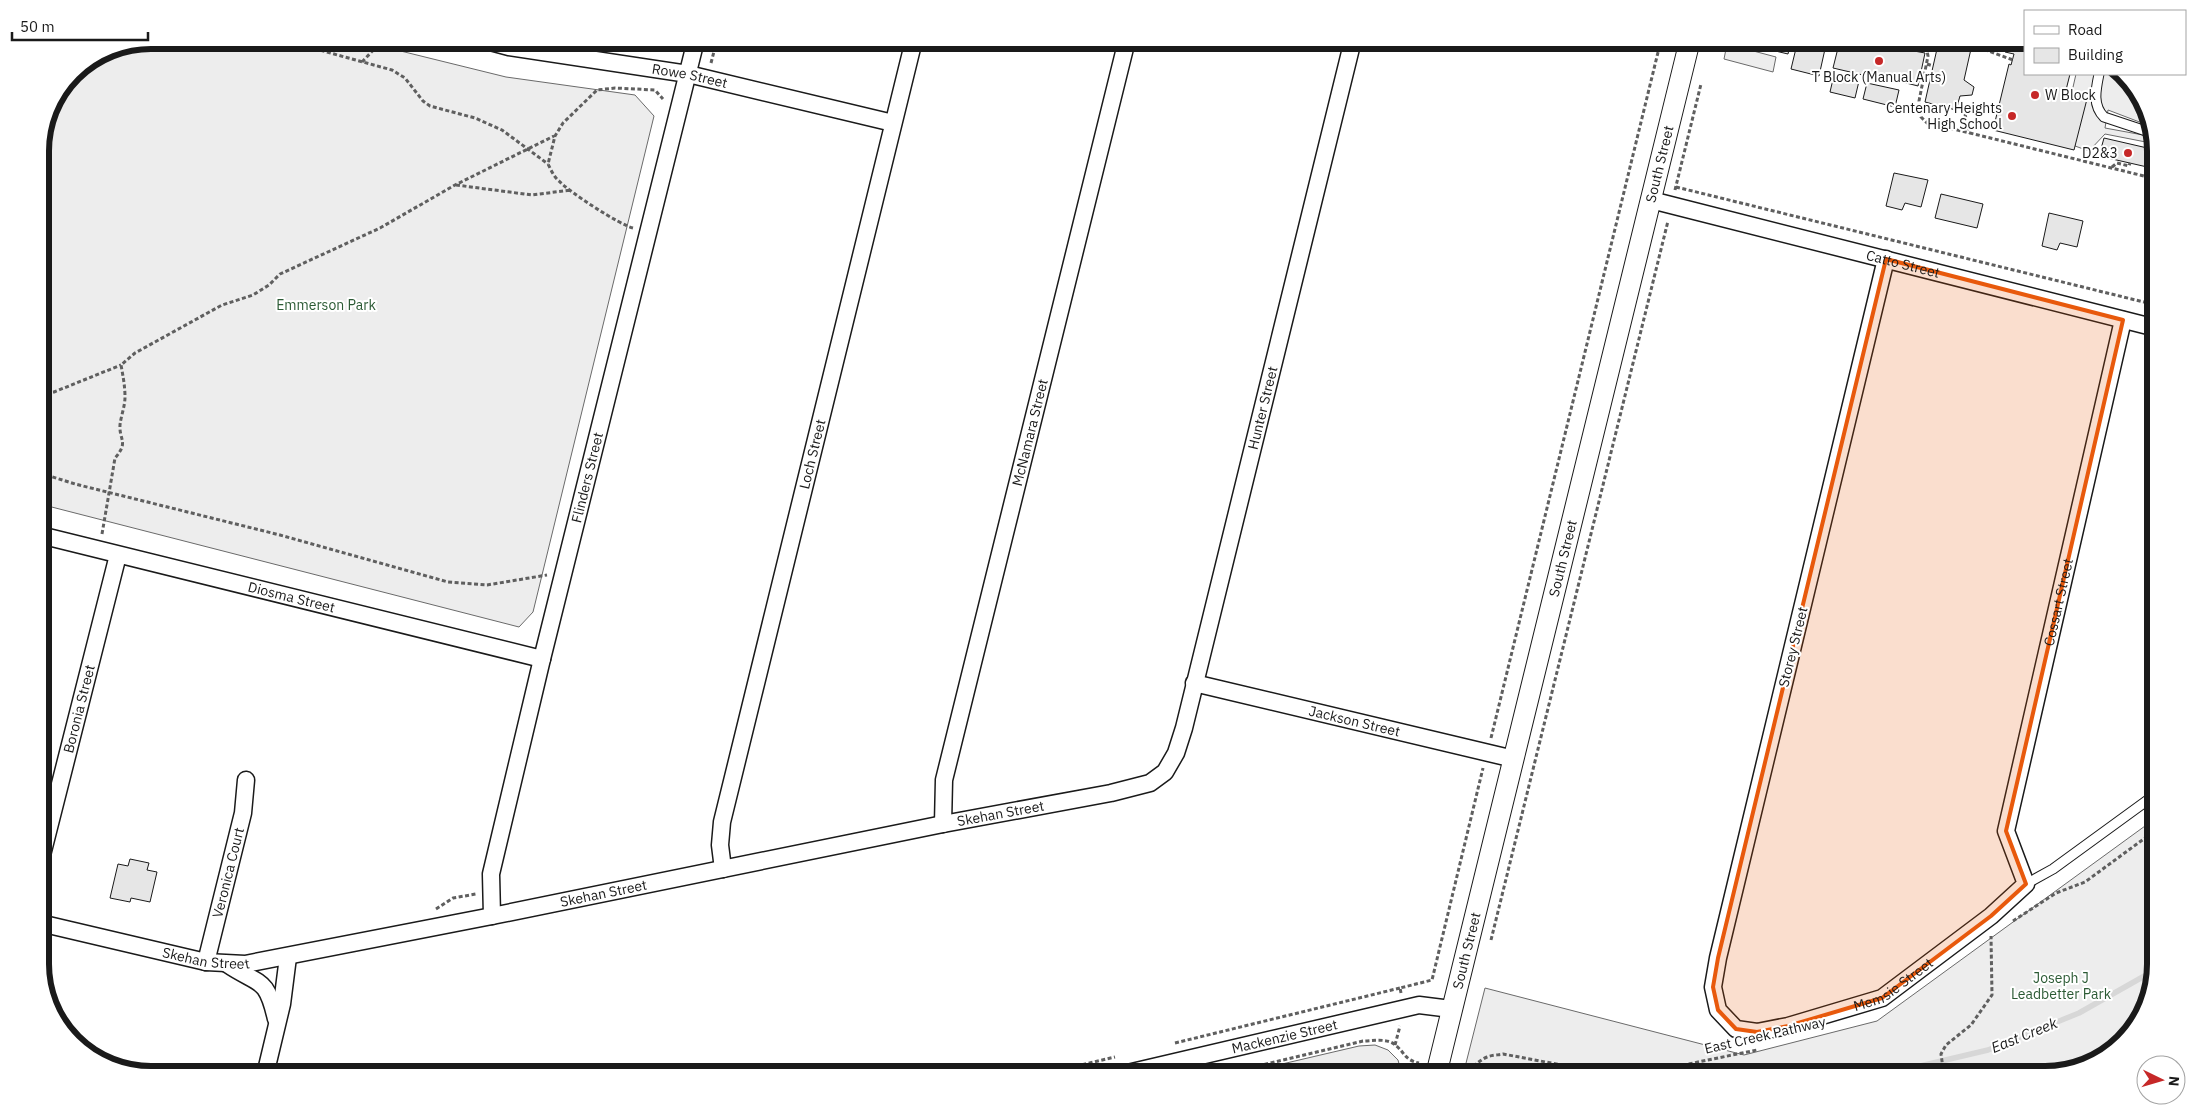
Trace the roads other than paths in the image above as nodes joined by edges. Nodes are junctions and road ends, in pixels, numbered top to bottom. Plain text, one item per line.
1 (528, 49) edge
2 (694, 49) edge
3 (912, 49) edge
4 (1125, 49) edge
5 (1351, 49) edge
6 (1688, 49) edge
7 (688, 74) junction
8 (2099, 75) edge
9 (893, 123) junction
10 (2145, 131) edge
11 (1654, 191) junction
12 (1886, 259) junction
13 (2123, 320) junction
14 (2147, 326) edge
15 (49, 537) edge
16 (118, 555) junction
17 (542, 659) junction
18 (1194, 683) junction
19 (1514, 759) junction
20 (1165, 772) joint
21 (246, 780) dead end
22 (2147, 801) edge
23 (943, 824) junction
24 (49, 827) edge
25 (723, 869) junction
26 (2026, 884) junction
27 (492, 916) junction
28 (49, 924) edge
29 (288, 957) junction
30 (206, 962) junction
31 (227, 964) junction
32 (1451, 1009) junction
33 (278, 1023) junction
34 (1736, 1029) joint
35 (266, 1066) edge
36 (1157, 1066) edge
37 (1437, 1066) edge

1 - 7 street, Rowe Street
2 - 7 street, Flinders Street
3 - 9 street, Loch Street
4 - 23 street, McNamara Street
5 - 18 street, Hunter Street
6 - 11 street, South Street
7 - 9 street, Rowe Street
7 - 17 street, Flinders Street
8 - 10 lane
9 - 25 street, Loch Street
11 - 12 street, Catto Street
11 - 19 street, South Street
12 - 13 street, Catto Street
12 - 34 street, Storey Street
13 - 14 street, Catto Street
13 - 26 street, Cossart Street
15 - 16 street, Diosma Street
16 - 17 street, Diosma Street
16 - 24 street, Boronia Street
17 - 27 street, Flinders Street
18 - 19 street, Jackson Street
18 - 20 street, Hunter Street
19 - 32 street, South Street
20 - 23 street, Skehan Street
21 - 30 street, Veronica Court
22 - 26 lane
23 - 25 street, Skehan Street
25 - 27 street, Skehan Street
26 - 34 street, Memsie Street
27 - 29 street, Skehan Street
28 - 30 street, Skehan Street
29 - 31 street, Skehan Street
29 - 33 street
30 - 31 street, Skehan Street
31 - 33 street
32 - 36 street, Mackenzie Street
32 - 37 street, South Street
33 - 35 street

